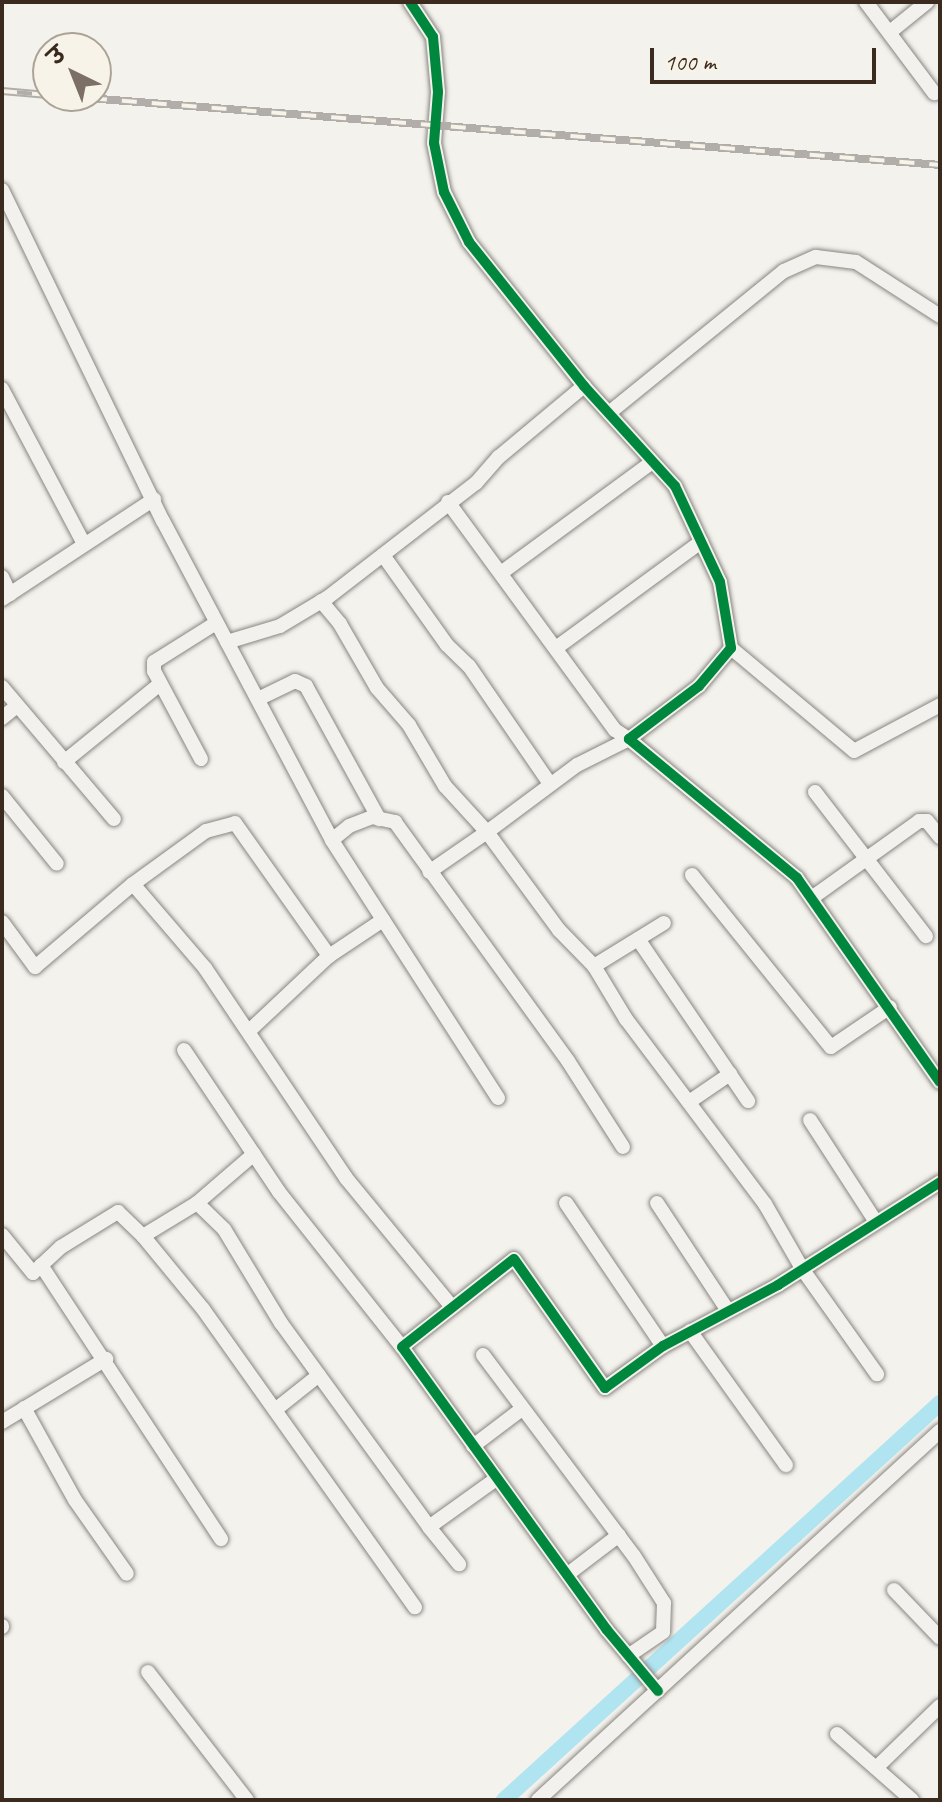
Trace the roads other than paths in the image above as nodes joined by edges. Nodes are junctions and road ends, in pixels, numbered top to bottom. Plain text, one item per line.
1 (410, 2) edge
2 (866, 2) edge
3 (927, 2) edge
4 (890, 32) junction
5 (934, 93) dead end
6 (2, 190) edge
7 (940, 316) edge
8 (584, 386) junction
9 (2, 389) edge
10 (609, 413) junction
11 (652, 462) junction
12 (154, 499) junction
13 (448, 502) junction
14 (701, 542) junction
15 (84, 544) junction
16 (383, 555) junction
17 (501, 573) junction
18 (2, 577) edge
19 (6, 597) edge
20 (321, 601) junction
21 (216, 623) junction
22 (227, 642) junction
23 (556, 648) junction
24 (731, 648) junction
25 (160, 684) junction
26 (2, 687) edge
27 (258, 699) junction
28 (940, 705) edge
29 (17, 706) junction
30 (2, 718) edge
31 (629, 739) junction
32 (201, 759) dead end
33 (64, 762) junction
34 (550, 784) junction
35 (815, 792) dead end
36 (2, 796) edge
37 (114, 819) dead end
38 (379, 819) junction
39 (487, 832) junction
40 (940, 837) edge
41 (332, 840) junction
42 (867, 858) junction
43 (57, 864) dead end
44 (429, 872) junction
45 (692, 875) dead end
46 (133, 884) junction
47 (813, 897) junction
48 (383, 920) junction
49 (2, 922) edge
50 (664, 923) dead end
51 (926, 936) dead end
52 (638, 939) junction
53 (329, 956) junction
54 (594, 966) junction
55 (890, 1007) junction
56 (249, 1031) junction
57 (184, 1050) dead end
58 (730, 1074) junction
59 (940, 1082) edge
60 (498, 1098) dead end
61 (748, 1101) dead end
62 (689, 1102) junction
63 (810, 1120) dead end
64 (623, 1147) dead end
65 (254, 1154) junction
66 (940, 1182) edge
67 (197, 1203) junction
68 (566, 1203) dead end
69 (657, 1203) dead end
70 (876, 1222) junction
71 (2, 1235) edge
72 (143, 1236) junction
73 (41, 1265) junction
74 (803, 1270) junction
75 (452, 1307) junction
76 (727, 1309) junction
77 (690, 1331) junction
78 (663, 1346) junction
79 (402, 1347) junction
80 (483, 1355) dead end
81 (106, 1359) junction
82 (877, 1374) dead end
83 (319, 1375) junction
84 (24, 1408) junction
85 (522, 1409) junction
86 (275, 1410) junction
87 (2, 1422) edge
88 (940, 1431) edge
89 (473, 1446) junction
90 (786, 1465) dead end
91 (496, 1479) junction
92 (429, 1527) junction
93 (619, 1535) junction
94 (221, 1539) dead end
95 (459, 1564) dead end
96 (127, 1574) dead end
97 (568, 1574) junction
98 (894, 1590) dead end
99 (415, 1607) dead end
100 (940, 1638) edge
101 (631, 1659) junction
102 (148, 1672) dead end
103 (657, 1690) junction
104 (940, 1706) edge
105 (837, 1734) dead end
106 (876, 1768) junction
107 (247, 1800) edge
108 (538, 1800) edge
109 (912, 1800) edge

1 - 8 street
2 - 4 street
3 - 4 street
4 - 5 street
6 - 12 street
7 - 10 street
8 - 10 street
8 - 13 street
9 - 15 street
10 - 11 street
11 - 14 street
11 - 17 street
12 - 15 street
12 - 21 street
13 - 16 street
13 - 17 street
14 - 23 street
14 - 24 street
15 - 19 street
16 - 20 street
16 - 34 street
17 - 23 street
18 - 19 street
20 - 22 street
20 - 39 street
21 - 22 street
21 - 25 street
22 - 27 street
23 - 31 street
24 - 28 street
24 - 31 street
25 - 32 street
25 - 33 street
26 - 29 street
27 - 38 street
27 - 41 street
29 - 30 street
29 - 33 street
31 - 34 street
31 - 47 street
33 - 37 street
34 - 39 street
35 - 42 street
36 - 43 street
38 - 41 street
38 - 44 street
39 - 44 street
39 - 54 street
40 - 42 street
41 - 48 street
42 - 47 street
42 - 51 street
44 - 64 street
45 - 55 street
46 - 49 street
46 - 53 street
46 - 56 street
47 - 55 street
48 - 53 street
48 - 60 street
50 - 52 street
52 - 54 street
52 - 58 street
53 - 56 street
54 - 62 street
55 - 59 street
56 - 75 street
57 - 65 street
58 - 61 street
58 - 62 street
62 - 74 street
63 - 70 street
65 - 67 street
65 - 79 street
66 - 70 street
67 - 72 street
67 - 83 street
68 - 78 street
69 - 76 street
70 - 74 street
71 - 73 street
72 - 73 street
72 - 86 street
73 - 81 street
74 - 76 street
74 - 82 street
75 - 78 street
75 - 79 street
76 - 77 street
77 - 78 street
77 - 90 street
79 - 89 street
80 - 85 street
81 - 84 street
81 - 94 street
83 - 86 street
83 - 92 street
84 - 87 street
84 - 96 street
85 - 89 street
85 - 93 street
86 - 99 street
88 - 103 street
89 - 91 street
91 - 92 street
91 - 97 street
92 - 95 street
93 - 97 street
93 - 101 street
97 - 101 street
98 - 100 street
101 - 103 street
102 - 107 street
103 - 108 street
104 - 106 street
105 - 106 street
106 - 109 street

